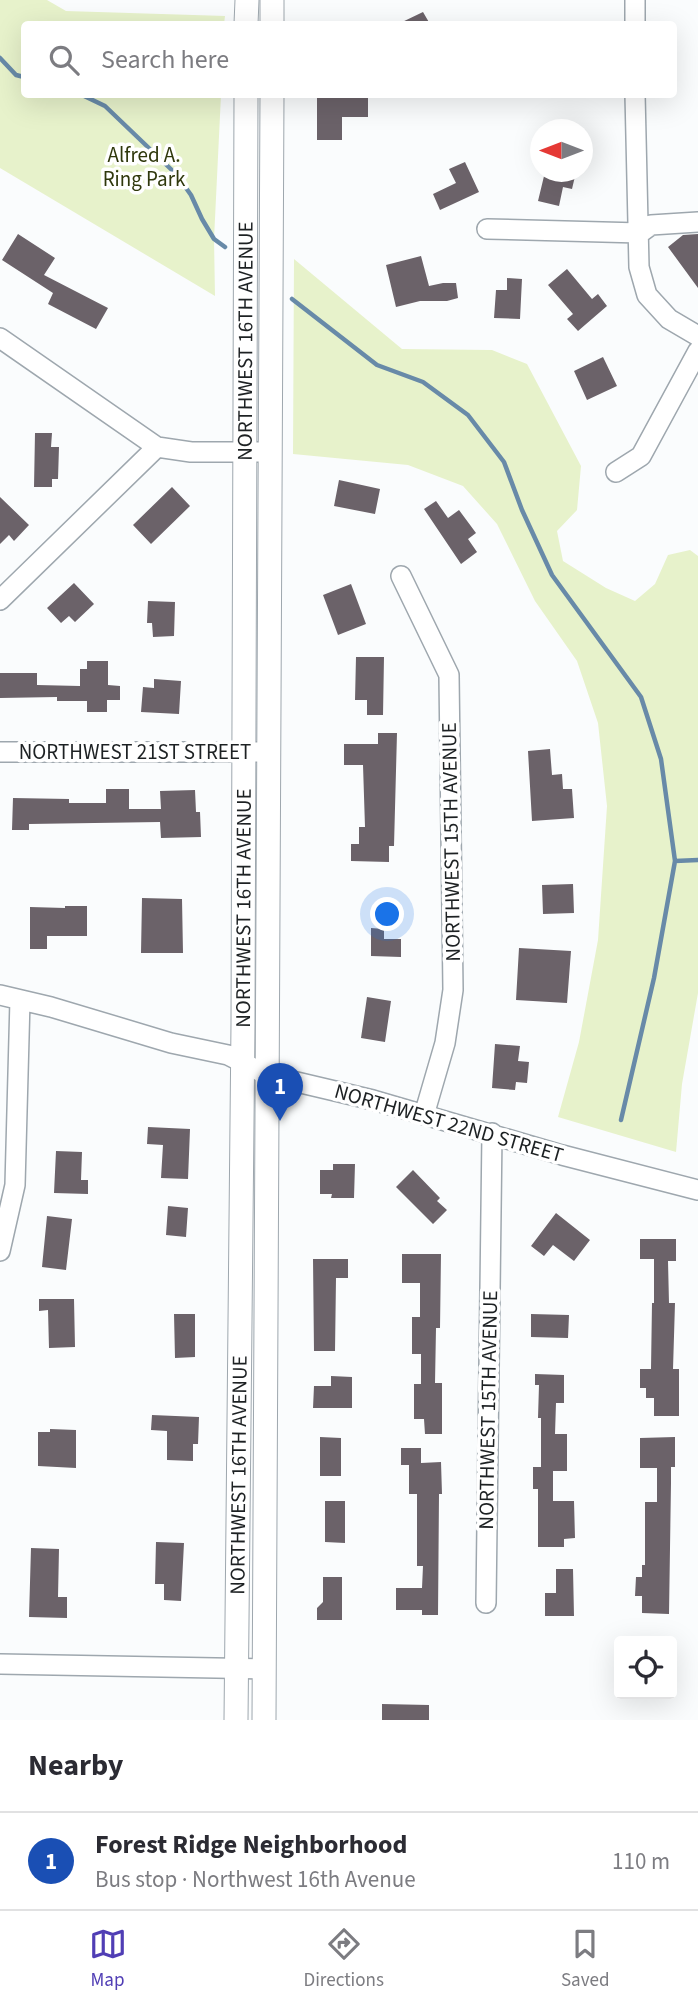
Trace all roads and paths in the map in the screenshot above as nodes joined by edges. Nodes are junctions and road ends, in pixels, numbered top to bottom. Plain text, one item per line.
1 (247, 0) edge
2 (272, 0) edge
3 (635, 0) edge
4 (246, 21) edge
5 (272, 21) edge
6 (635, 21) edge
7 (246, 98) edge
8 (272, 98) edge
9 (635, 98) edge
10 (245, 216) junction
11 (272, 217) junction
12 (698, 222) edge
13 (487, 229) dead end
14 (639, 233) junction
15 (698, 336) edge
16 (0, 338) edge
17 (698, 351) edge
18 (157, 447) junction
19 (245, 452) junction
20 (271, 452) junction
21 (616, 472) dead end
22 (401, 576) dead end
23 (0, 600) edge
24 (0, 752) edge
25 (243, 752) junction
26 (269, 752) junction
27 (0, 995) edge
28 (20, 1000) junction
29 (242, 1063) junction
30 (267, 1075) junction
31 (424, 1115) junction
32 (492, 1133) junction
33 (8, 1185) edge
34 (698, 1190) edge
35 (0, 1251) edge
36 (265, 1366) junction
37 (239, 1367) junction
38 (486, 1603) dead end
39 (0, 1664) edge
40 (236, 1669) junction
41 (264, 1669) junction
42 (236, 1720) edge
43 (264, 1720) edge

1 - 4 main road
2 - 5 main road
3 - 6 street
7 - 10 main road, NORTHWEST 16TH AVENUE
8 - 11 main road, NORTHWEST 16TH AVENUE
9 - 14 street
10 - 11 main road
10 - 19 main road, NORTHWEST 16TH AVENUE
11 - 20 main road, NORTHWEST 16TH AVENUE
12 - 14 street
13 - 14 street
14 - 15 street
16 - 18 street
17 - 21 street
18 - 19 street
18 - 23 street
19 - 20 street
19 - 25 main road, NORTHWEST 16TH AVENUE
20 - 26 main road, NORTHWEST 16TH AVENUE
22 - 31 street, NORTHWEST 15TH AVENUE
24 - 25 street, NORTHWEST 21ST STREET
25 - 26 street, NORTHWEST 21ST STREET
25 - 29 main road, NORTHWEST 16TH AVENUE
26 - 30 main road, NORTHWEST 16TH AVENUE
27 - 28 street, NORTHWEST 22ND STREET
28 - 29 street, NORTHWEST 22ND STREET
28 - 33 street
29 - 30 street, NORTHWEST 22ND STREET
29 - 37 main road, NORTHWEST 16TH AVENUE
30 - 31 street, NORTHWEST 22ND STREET
30 - 36 main road, NORTHWEST 16TH AVENUE
31 - 32 street, NORTHWEST 22ND STREET
32 - 34 street, NORTHWEST 22ND STREET
32 - 38 street, NORTHWEST 15TH AVENUE
33 - 35 street
36 - 37 main road
36 - 41 main road, NORTHWEST 16TH AVENUE
37 - 40 main road, NORTHWEST 16TH AVENUE
39 - 40 street
40 - 41 street
40 - 42 main road, NORTHWEST 16TH AVENUE
41 - 43 main road, NORTHWEST 16TH AVENUE

